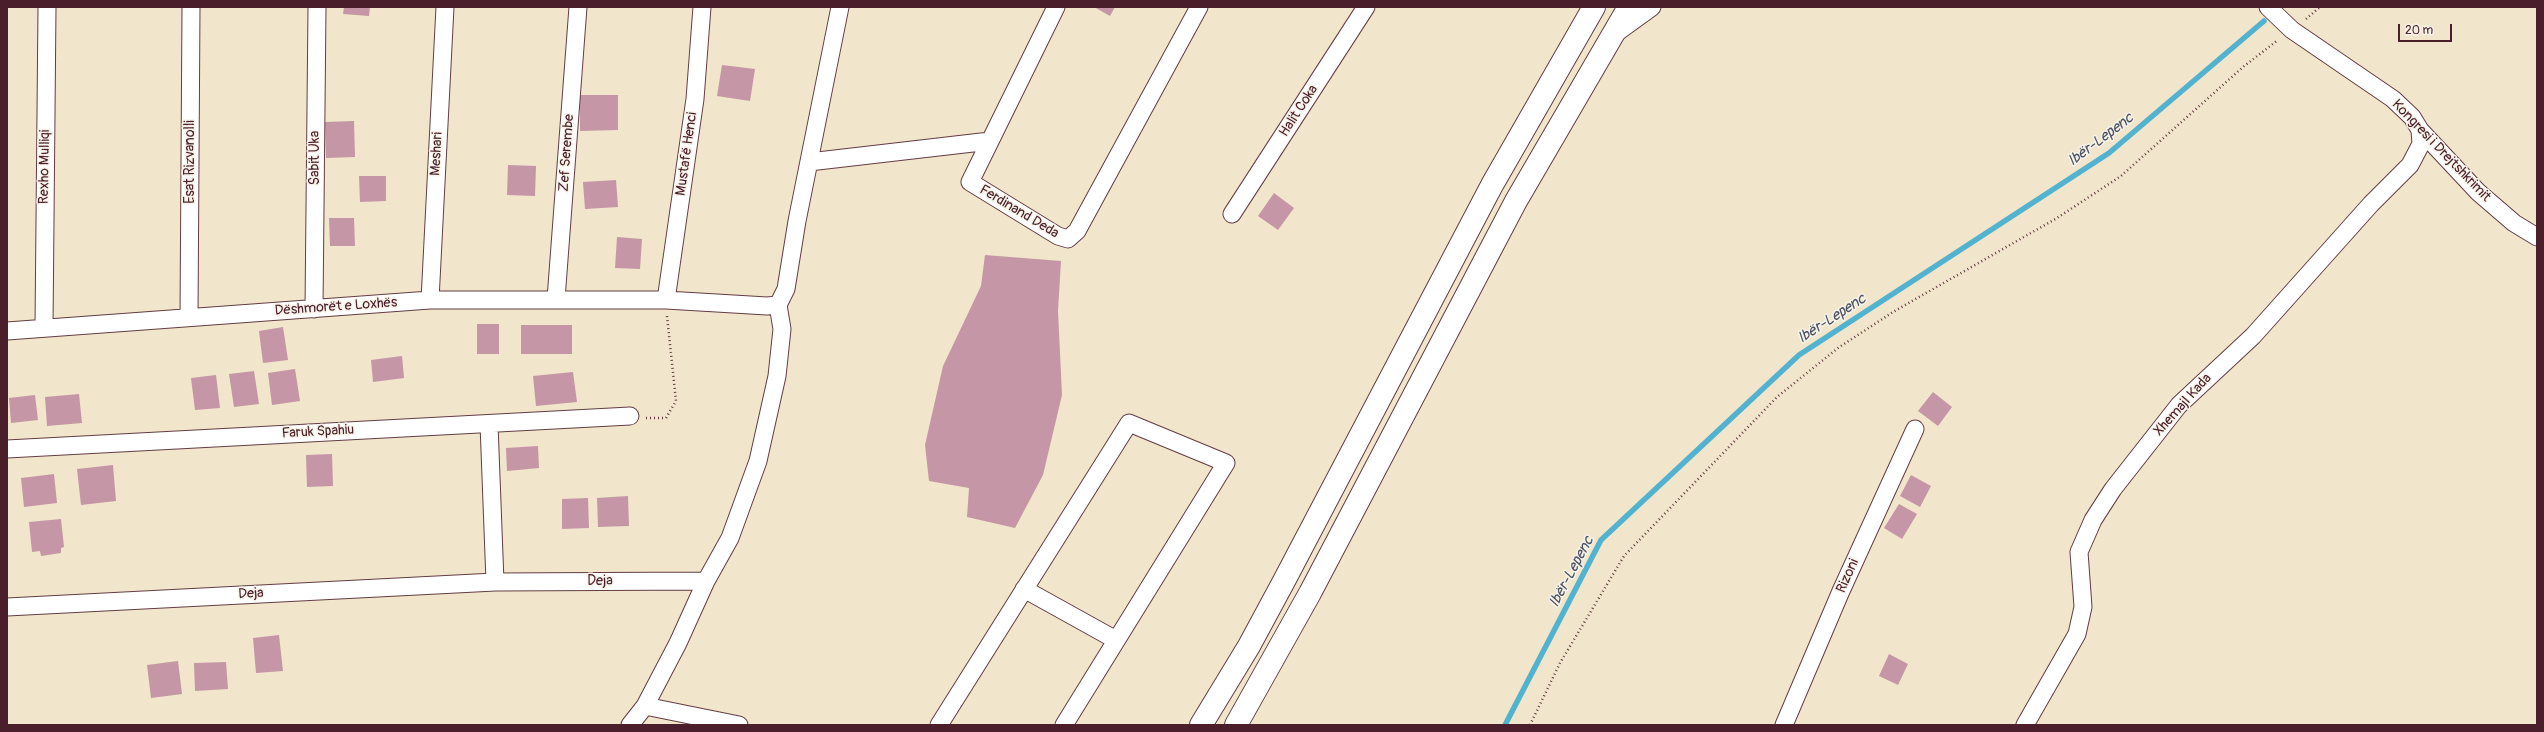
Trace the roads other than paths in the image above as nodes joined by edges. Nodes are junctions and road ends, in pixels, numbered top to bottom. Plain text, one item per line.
1 (47, 7) edge
2 (191, 7) edge
3 (317, 7) edge
4 (445, 7) edge
5 (578, 7) edge
6 (702, 7) edge
7 (840, 7) edge
8 (1056, 7) edge
9 (1199, 7) edge
10 (1366, 7) edge
11 (1594, 7) edge
12 (1629, 7) edge
13 (1652, 7) edge
14 (2268, 7) edge
15 (1611, 36) junction
16 (2420, 130) junction
17 (990, 141) junction
18 (809, 162) junction
19 (1232, 214) dead end
20 (2537, 237) edge
21 (556, 299) junction
22 (430, 300) junction
23 (666, 300) junction
24 (778, 305) junction
25 (314, 309) junction
26 (189, 317) junction
27 (44, 328) junction
28 (7, 331) edge
29 (630, 416) road end
30 (489, 424) junction
31 (1915, 429) dead end
32 (7, 449) edge
33 (706, 581) junction
34 (495, 582) junction
35 (1024, 589) junction
36 (7, 606) edge
37 (1116, 640) junction
38 (645, 706) junction
39 (630, 725) edge
40 (739, 725) edge
41 (939, 725) edge
42 (1064, 725) edge
43 (1201, 725) edge
44 (1236, 725) edge
45 (1784, 725) edge
46 (2025, 725) edge

1 - 27 street, Rexho Mulliqi
2 - 26 street, Esat Rizvanolli
3 - 25 street, Sabit Uka
4 - 22 street, Meshari
5 - 21 street, Zef Serembe
6 - 23 street, Mustafë Henci
7 - 18 street
8 - 17 street, Ferdinand Deda
9 - 17 street, Ferdinand Deda
10 - 19 street, Halit Coka
11 - 43 highway
12 - 15 highway
13 - 15 street
14 - 16 street, Kongresi i Drejtshkrimit
15 - 44 highway
16 - 20 street, Kongresi i Drejtshkrimit
16 - 46 street, Xhemajl Kada
17 - 18 street
18 - 24 street
21 - 22 street, Dëshmorët e Loxhës
21 - 23 street, Dëshmorët e Loxhës
22 - 25 street, Dëshmorët e Loxhës
23 - 24 street, Dëshmorët e Loxhës
24 - 33 street
25 - 26 street, Dëshmorët e Loxhës
26 - 27 street, Dëshmorët e Loxhës
27 - 28 street, Dëshmorët e Loxhës
29 - 30 street, Faruk Spahiu
30 - 32 street, Faruk Spahiu
30 - 34 street
31 - 45 street, Rizoni
33 - 34 street, Deja
33 - 38 street
34 - 36 street, Deja
35 - 37 street
35 - 37 street
35 - 41 street
37 - 42 street
38 - 39 street
38 - 40 street

